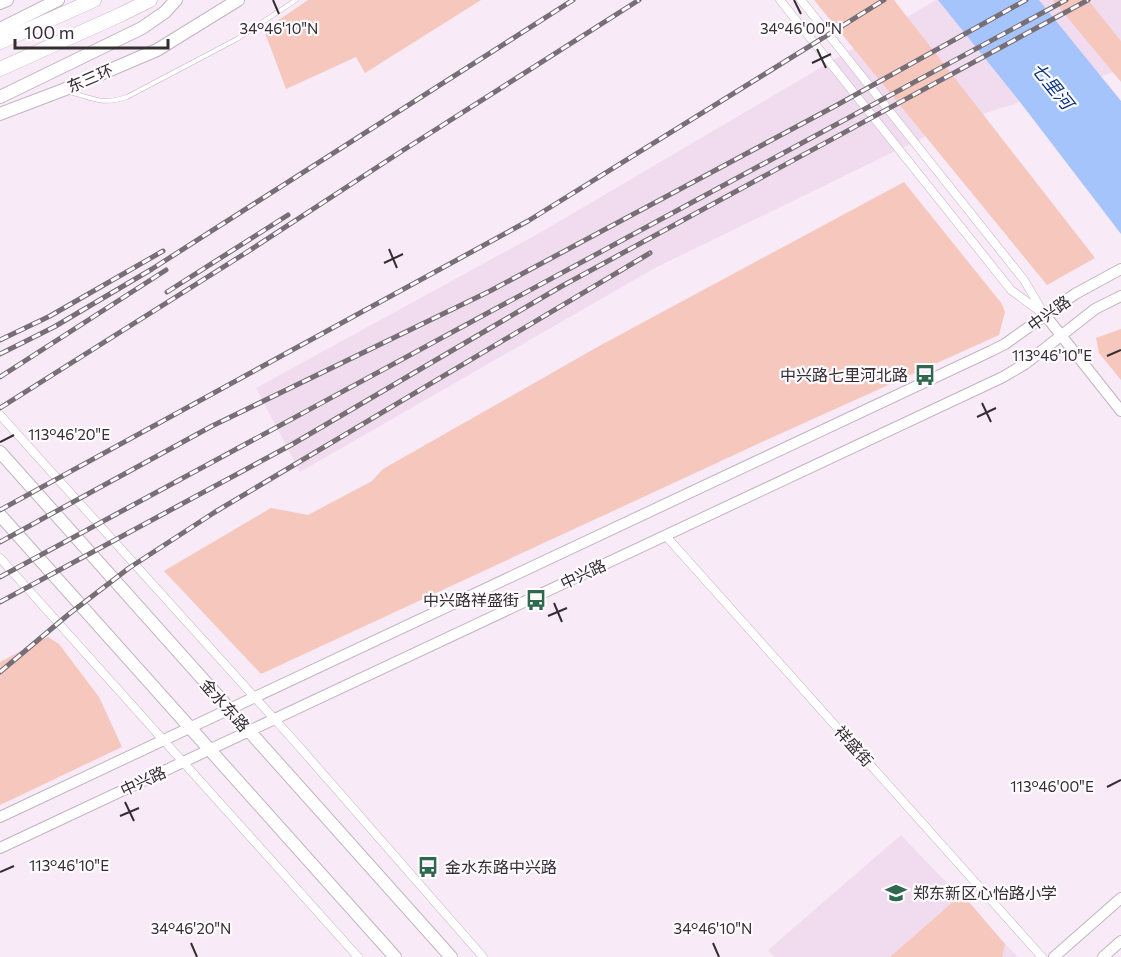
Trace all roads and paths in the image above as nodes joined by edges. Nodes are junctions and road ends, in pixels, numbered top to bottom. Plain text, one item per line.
1 (7, 0) edge
2 (58, 0) edge
3 (94, 0) edge
4 (150, 0) edge
5 (176, 0) edge
6 (238, 0) edge
7 (296, 0) edge
8 (780, 0) edge
9 (801, 0) edge
10 (0, 3) edge
11 (0, 28) edge
12 (0, 42) edge
13 (0, 69) edge
14 (63, 90) junction
15 (0, 97) edge
16 (0, 114) edge
17 (1121, 269) edge
18 (1121, 296) edge
19 (1045, 315) junction
20 (1061, 336) junction
21 (1121, 411) edge
22 (0, 416) edge
23 (0, 452) edge
24 (0, 515) edge
25 (665, 535) junction
26 (0, 558) edge
27 (255, 698) junction
28 (229, 710) junction
29 (275, 719) junction
30 (190, 728) junction
31 (249, 731) junction
32 (164, 741) junction
33 (209, 750) junction
34 (183, 762) junction
35 (0, 818) edge
36 (0, 848) edge
37 (1121, 898) edge
38 (1121, 941) edge
39 (358, 957) edge
40 (395, 957) edge
41 (451, 957) edge
42 (483, 957) edge
43 (1042, 957) edge
44 (1054, 957) edge
45 (1103, 957) edge

1 - 10 main road
2 - 11 main road
3 - 12 highway
4 - 13 highway
5 - 15 main road
6 - 14 main road, 东三环
7 - 14 lane
8 - 19 street
9 - 19 street
14 - 16 main road, 东三环
17 - 19 street, 中兴路
18 - 20 street, 中兴路
19 - 20 street
19 - 27 street, 中兴路
20 - 21 street
20 - 25 street, 中兴路
22 - 27 street
23 - 28 main road, 金水东路
24 - 30 main road
25 - 29 street, 中兴路
25 - 43 street, 祥盛街
26 - 32 street
27 - 28 street, 中兴路
27 - 29 street
28 - 30 street, 中兴路
28 - 31 main road, 金水东路
29 - 31 street, 中兴路
29 - 42 street
30 - 32 street, 中兴路
30 - 33 main road
31 - 33 street, 中兴路
31 - 41 main road, 金水东路
32 - 34 street
32 - 35 street, 中兴路
33 - 34 street, 中兴路
33 - 40 main road
34 - 36 street, 中兴路
34 - 39 street
37 - 44 street
38 - 45 street

